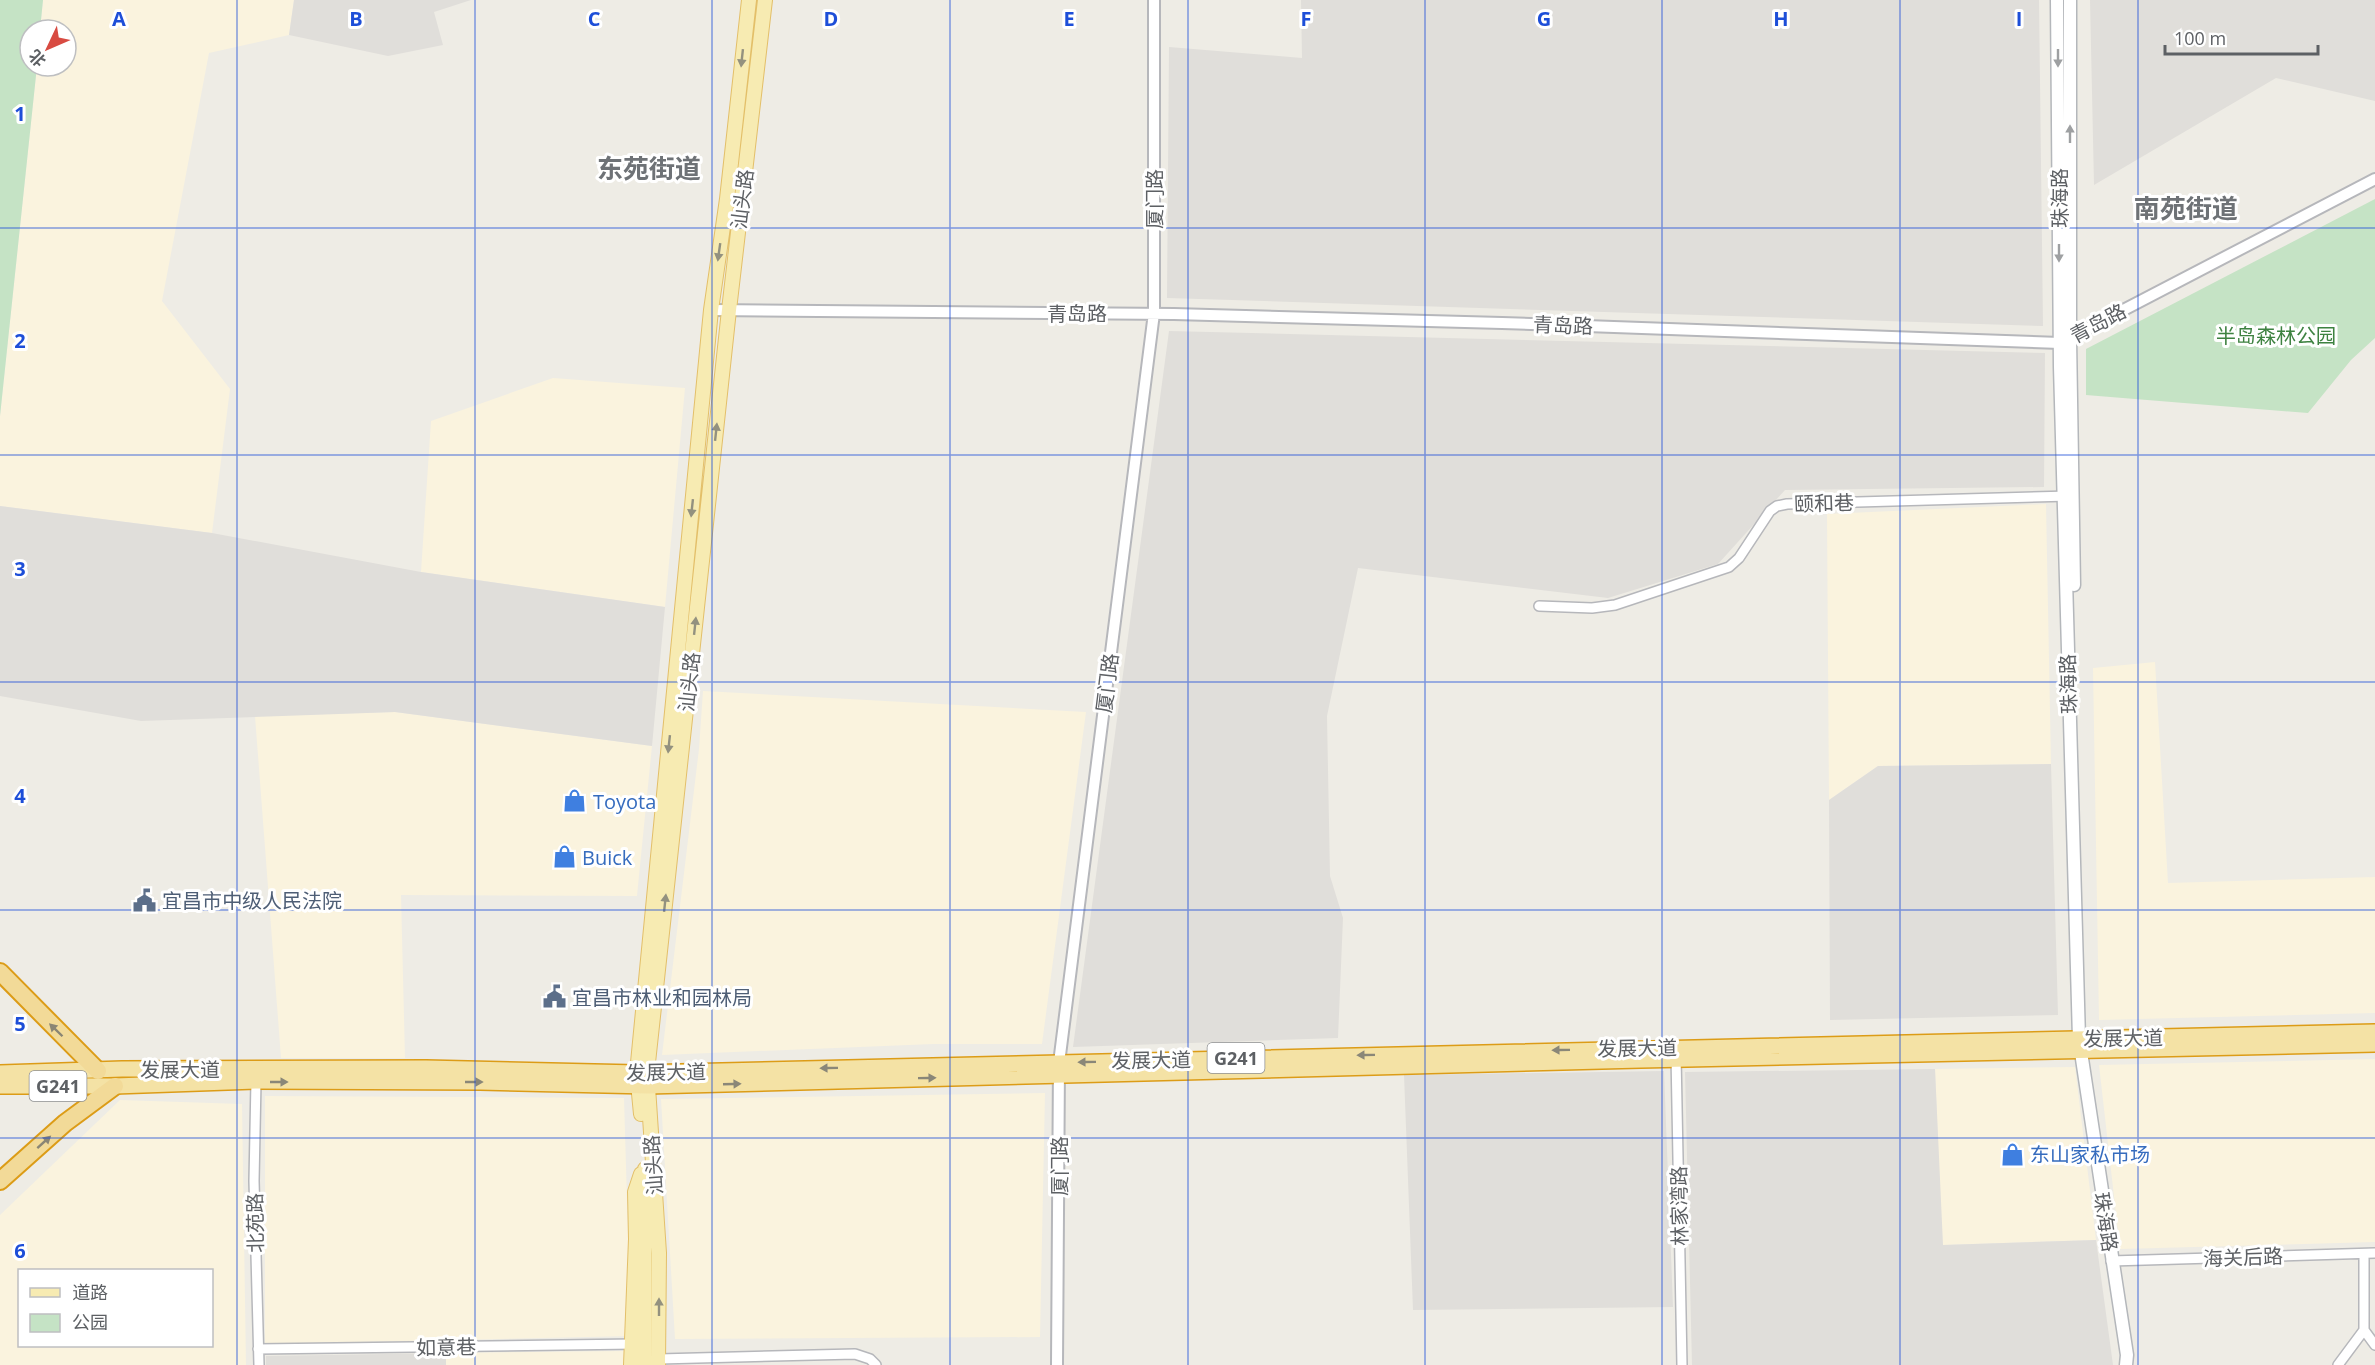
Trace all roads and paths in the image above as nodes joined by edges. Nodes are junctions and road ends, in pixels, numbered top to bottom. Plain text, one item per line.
1 (749, 0) edge
2 (765, 0) edge
3 (1154, 0) edge
4 (2057, 0) edge
5 (2070, 0) edge
6 (2375, 179) edge
7 (711, 310) junction
8 (729, 310) junction
9 (1154, 314) junction
10 (2065, 341) junction
11 (2068, 496) junction
12 (1539, 606) dead end
13 (0, 972) edge
14 (2375, 1032) edge
15 (2082, 1044) junction
16 (2375, 1044) edge
17 (1676, 1053) junction
18 (1059, 1069) junction
19 (98, 1071) junction
20 (0, 1073) edge
21 (643, 1079) junction
22 (256, 1081) junction
23 (0, 1086) edge
24 (115, 1086) junction
25 (645, 1161) junction
26 (0, 1181) edge
27 (2375, 1253) edge
28 (2364, 1254) junction
29 (2114, 1261) junction
30 (2364, 1330) junction
31 (633, 1344) junction
32 (2375, 1345) edge
33 (258, 1350) junction
34 (659, 1363) edge
35 (259, 1365) edge
36 (631, 1365) edge
37 (644, 1365) edge
38 (876, 1365) edge
39 (1057, 1365) edge
40 (1682, 1365) edge
41 (2126, 1365) edge
42 (2132, 1365) edge
43 (2338, 1365) edge

1 -> 7 main road, 汕头路
2 - 8 main road, 汕头路
3 - 9 street, 厦门路
4 -> 10 main road, 珠海路
10 -> 5 main road, 珠海路
6 - 10 street, 青岛路
7 - 8 street, 青岛路
7 -> 21 main road, 汕头路
8 - 9 street, 青岛路
21 -> 8 main road, 汕头路
9 - 10 street, 青岛路
9 - 18 street, 厦门路
10 - 11 main road, 珠海路
11 - 12 street, 颐和巷
11 - 15 main road, 珠海路
19 -> 13 highway
14 - 15 highway, 发展大道 / G241
15 - 16 highway, 发展大道 / G241
15 - 17 highway, 发展大道 / G241
15 - 29 main road, 珠海路
17 - 18 highway, 发展大道 / G241
17 - 40 street, 林家湾路
18 - 21 highway, 发展大道 / G241
18 - 39 street, 厦门路
19 - 20 highway, 发展大道 / G241
19 - 21 highway, 发展大道 / G241
22 -> 21 highway, 发展大道 / G241
21 - 25 main road, 汕头路
34 -> 21 main road, 汕头路
22 - 24 highway, 发展大道 / G241
22 - 33 street, 北苑路
23 - 24 highway, 发展大道 / G241
26 -> 24 highway
25 - 31 main road
25 - 37 main road, 汕头路
27 - 28 street, 海关后路
28 - 29 street, 海关后路
28 - 30 street
29 - 41 main road, 珠海路
29 - 42 main road, 珠海路
30 - 32 street
30 - 43 street
31 - 33 street, 如意巷
31 - 36 main road
33 - 35 street, 北苑路
34 - 38 street

